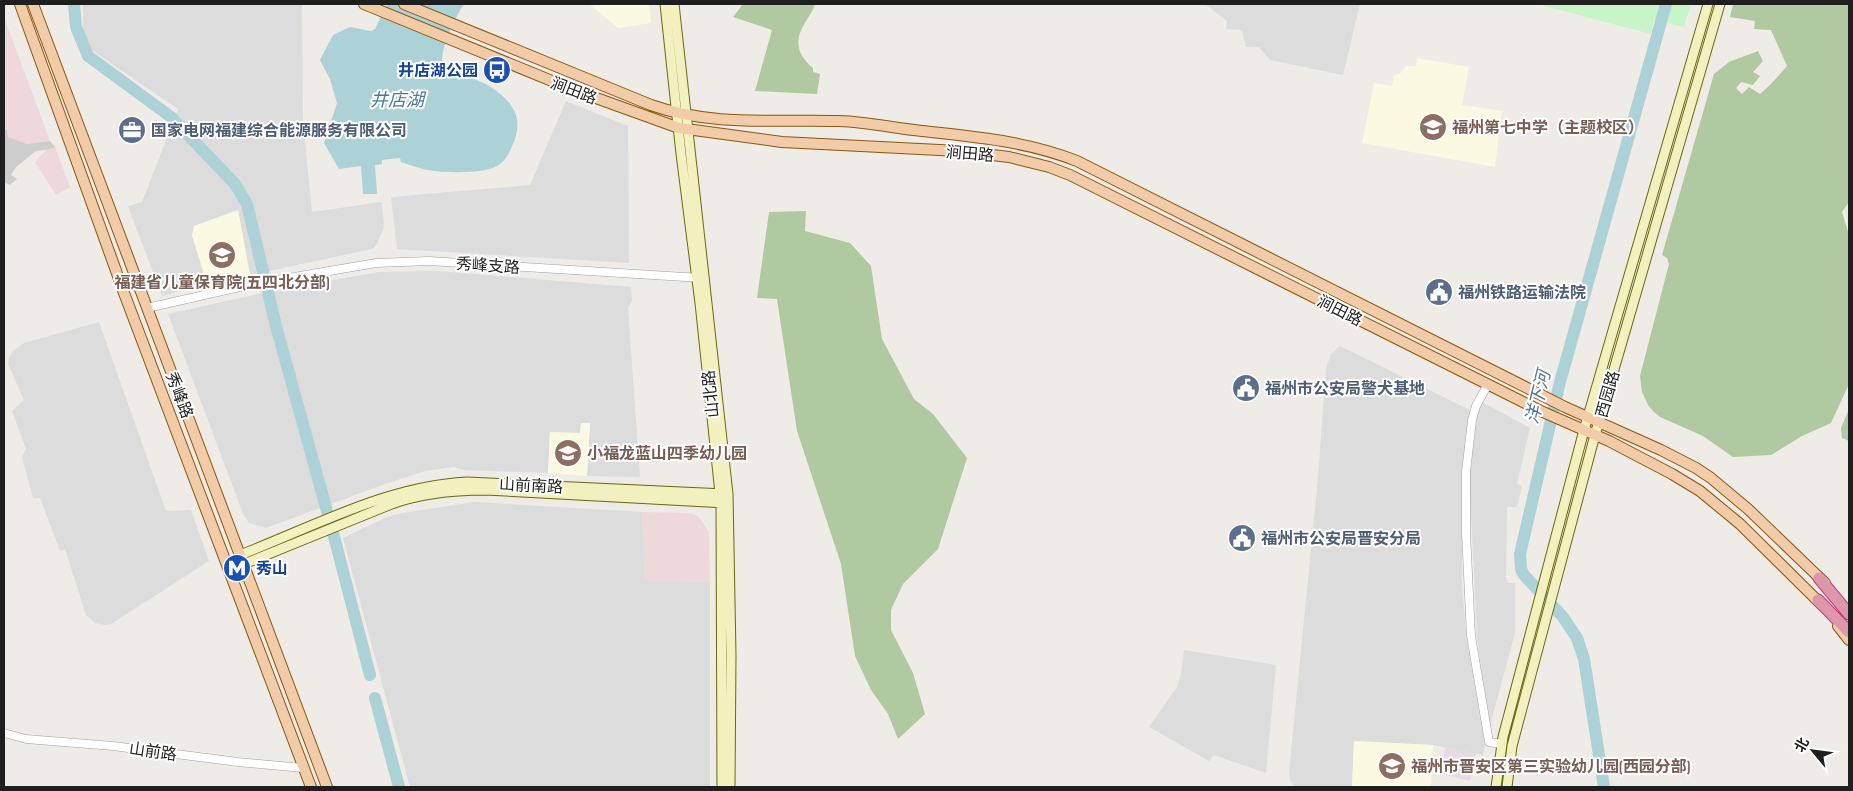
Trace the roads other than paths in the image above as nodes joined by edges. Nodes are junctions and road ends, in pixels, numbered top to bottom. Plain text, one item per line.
1 (20, 4) edge
2 (33, 4) edge
3 (364, 4) edge
4 (404, 4) edge
5 (665, 4) edge
6 (674, 4) edge
7 (1708, 4) edge
8 (1720, 4) edge
9 (682, 114) junction
10 (684, 129) junction
11 (701, 278) junction
12 (147, 308) junction
13 (1488, 384) junction
14 (1588, 418) junction
15 (1598, 422) junction
16 (1584, 430) junction
17 (1595, 435) junction
18 (725, 498) junction
19 (242, 559) junction
20 (1819, 578) junction
21 (1818, 600) junction
22 (1849, 606) edge
23 (1849, 614) edge
24 (1849, 632) edge
25 (1849, 640) edge
26 (4, 734) edge
27 (1501, 744) junction
28 (303, 768) junction
29 (311, 787) edge
30 (327, 787) edge
31 (722, 787) edge
32 (730, 787) edge
33 (1496, 787) edge
34 (1508, 787) edge

1 - 28 main road, 秀峰路
2 - 12 main road, 秀峰路
3 - 10 main road, 涧田路
4 - 9 main road, 涧田路
5 - 9 main road, 山北路
6 - 9 main road, 山北路
7 - 14 main road, 西园路
8 - 15 main road, 西园路
9 - 10 main road, 山北路
9 - 14 main road, 涧田路
10 - 11 main road, 山北路
10 - 13 main road, 涧田路
11 - 12 street, 秀峰支路
11 - 18 main road, 山北路
12 - 19 main road, 秀峰路
13 - 16 main road, 涧田路
13 - 27 street
14 - 15 main road, 涧田路
14 - 16 main road, 西园路
15 - 17 main road, 西园路
15 - 20 main road, 涧田路
16 - 17 main road, 涧田路
16 - 27 main road, 西园路
17 - 21 main road, 涧田路
17 - 34 main road, 西园路
18 - 19 main road, 山前南路
18 - 19 main road, 山前南路
18 - 31 main road, 山北路
18 - 32 main road, 山北路
19 - 30 main road, 秀峰路
20 - 22 main road, 涧田路
20 - 23 highway
21 - 24 highway
21 - 25 main road, 涧田路
26 - 28 street, 山前路
27 - 33 main road, 西园路
28 - 29 main road, 秀峰路

